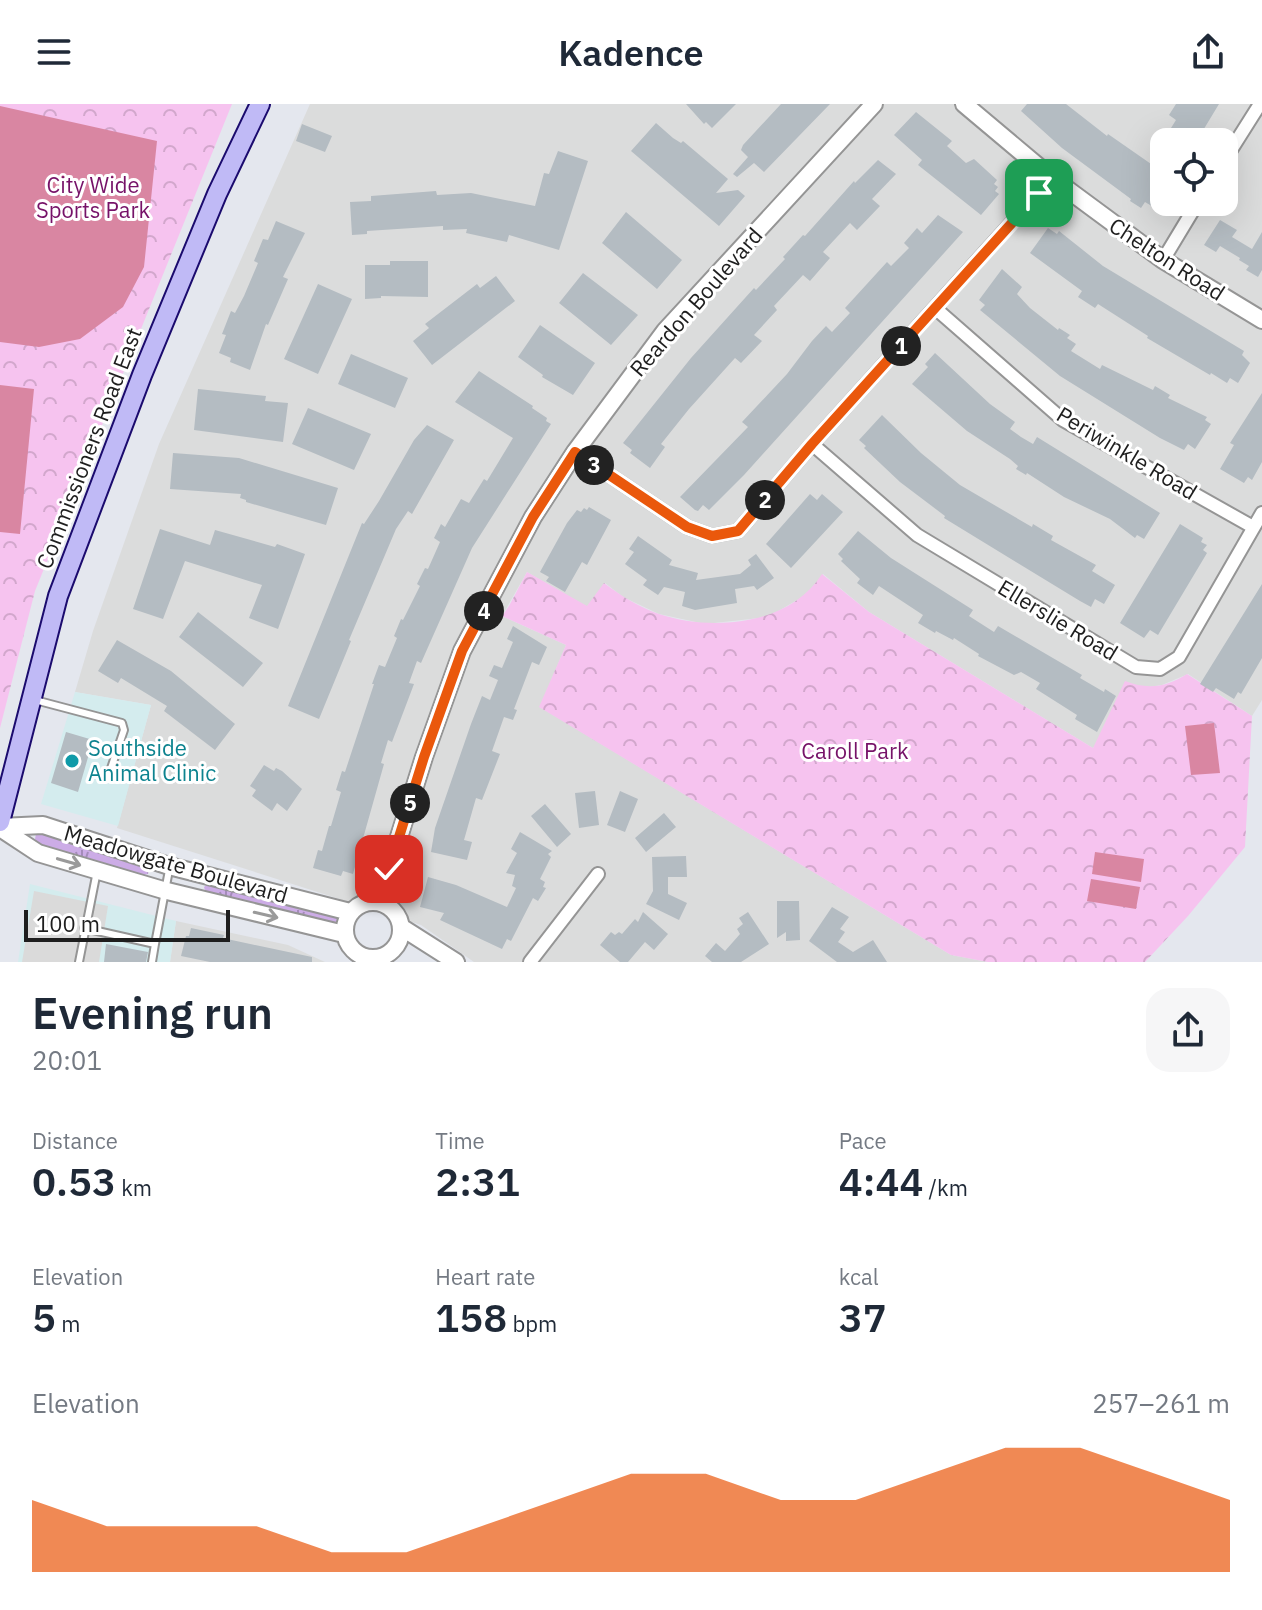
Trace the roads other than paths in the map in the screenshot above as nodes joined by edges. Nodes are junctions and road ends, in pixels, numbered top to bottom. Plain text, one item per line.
1 (260, 104) edge
2 (874, 104) edge
3 (964, 104) edge
4 (1260, 104) edge
5 (1238, 139) edge
6 (1052, 178) junction
7 (1190, 216) edge
8 (1163, 260) junction
9 (935, 308) junction
10 (1262, 320) edge
11 (812, 444) junction
12 (575, 452) junction
13 (1262, 513) edge
14 (1253, 527) junction
15 (32, 699) junction
16 (108, 777) dead end
17 (0, 826) edge
18 (169, 866) junction
19 (389, 869) junction
20 (97, 871) junction
21 (598, 874) dead end
22 (163, 890) junction
23 (369, 902) junction
24 (390, 908) junction
25 (350, 912) junction
26 (401, 927) junction
27 (84, 928) junction
28 (344, 934) junction
29 (155, 944) junction
30 (394, 948) junction
31 (438, 952) junction
32 (369, 960) edge
33 (79, 962) edge
34 (152, 962) edge
35 (456, 962) edge
36 (530, 962) edge

1 - 15 main road, Commissioners Road East
2 - 12 street, Reardon Boulevard
3 - 6 street, Chelton Road
4 - 5 street
6 - 8 street, Chelton Road
6 - 9 street
7 - 8 street
8 - 10 street, Chelton Road
9 - 11 street
9 - 14 street, Periwinkle Road
11 - 12 street
11 - 14 street, Ellerslie Road
12 - 19 street, Reardon Boulevard
13 - 14 street, Ellerslie Road
15 - 16 lane
15 - 17 main road, Commissioners Road East
17 - 18 street, Meadowgate Boulevard
17 -> 20 street, Meadowgate Boulevard
18 - 22 lane
18 - 25 street, Meadowgate Boulevard
19 - 23 street, Reardon Boulevard
19 - 24 street, Reardon Boulevard
20 - 22 street, Meadowgate Boulevard
20 - 27 lane
21 - 36 street
22 -> 28 street, Meadowgate Boulevard
22 - 29 lane
23 - 24 street
23 - 25 street
24 - 26 street
25 - 28 street
26 - 30 street
26 - 31 street
27 - 29 lane
27 - 33 lane
28 - 32 street
29 - 34 lane
30 - 31 street
30 - 32 street
31 - 35 street

